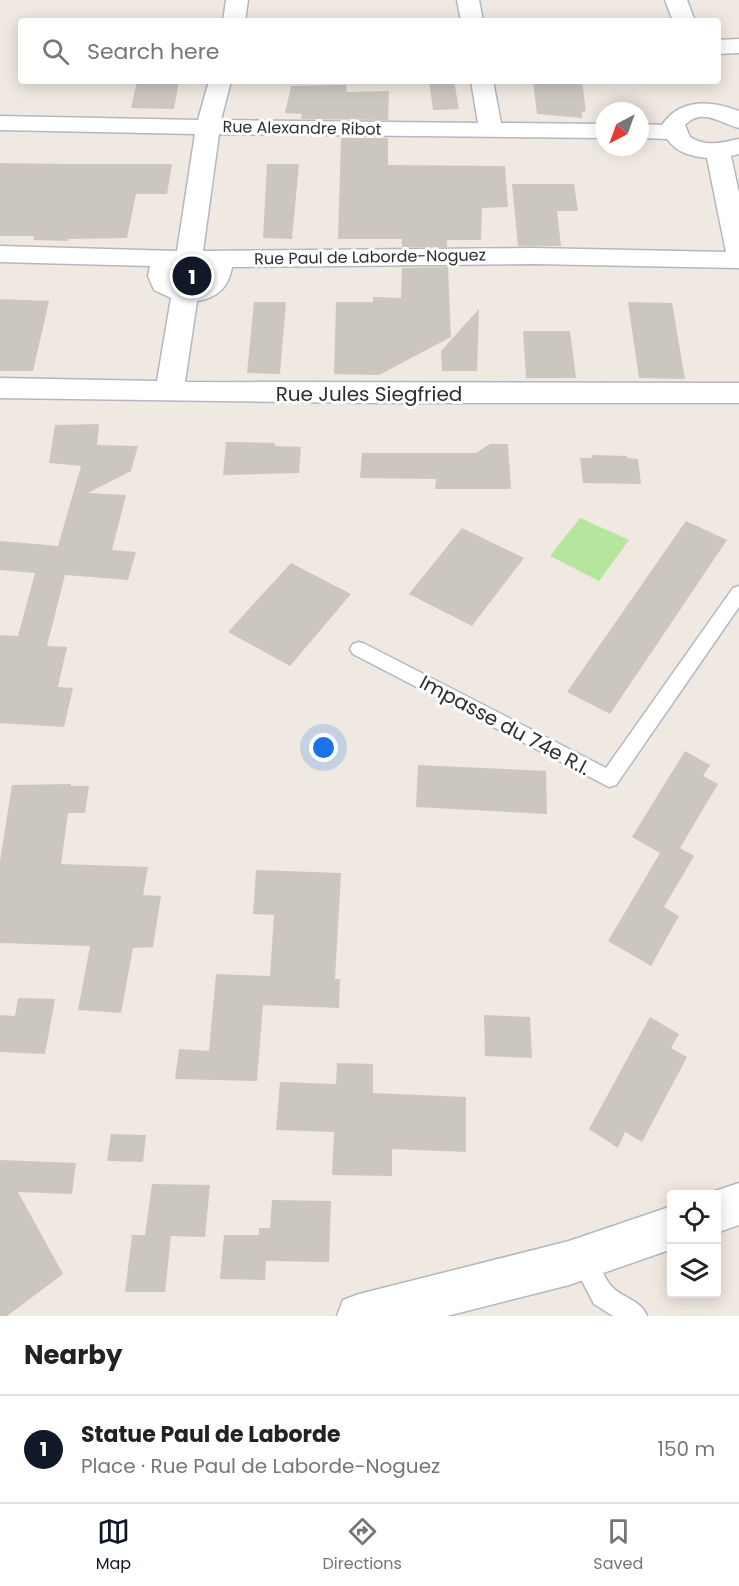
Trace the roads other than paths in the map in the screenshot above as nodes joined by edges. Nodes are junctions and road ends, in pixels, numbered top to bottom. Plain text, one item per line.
1 (237, 0) edge
2 (468, 0) edge
3 (675, 0) edge
4 (234, 18) edge
5 (471, 18) edge
6 (683, 18) edge
7 (739, 46) edge
8 (721, 47) edge
9 (219, 84) edge
10 (482, 84) edge
11 (739, 121) edge
12 (0, 123) edge
13 (208, 128) junction
14 (490, 130) junction
15 (595, 131) edge
16 (649, 131) edge
17 (674, 132) junction
18 (728, 149) edge
19 (739, 252) edge
20 (0, 254) edge
21 (177, 259) junction
22 (221, 259) junction
23 (739, 260) edge
24 (185, 294) junction
25 (0, 388) edge
26 (169, 392) junction
27 (739, 393) edge
28 (739, 593) edge
29 (359, 649) dead end
30 (739, 1204) edge
31 (721, 1211) edge
32 (667, 1229) edge
33 (582, 1258) junction
34 (359, 1316) edge
35 (635, 1316) edge

1 - 4 street
2 - 5 street
3 - 6 street
7 - 8 street
9 - 13 street
10 - 14 street
11 - 17 street
12 - 13 street, Rue Alexandre Ribot
13 - 14 street, Rue Alexandre Ribot
13 - 21 street
14 - 15 street, Rue Alexandre Ribot
16 - 17 street
17 - 18 street
18 - 19 street
20 - 21 street, Rue Paul de Laborde-Noguez
21 - 22 street, Rue Paul de Laborde-Noguez
21 - 24 street
22 - 23 street, Rue Paul de Laborde-Noguez
22 - 24 street
24 - 26 street
25 - 26 street, Rue Jules Siegfried
26 - 27 street, Rue Jules Siegfried
28 - 29 lane, Impasse du 74e R.I.
30 - 31 street
32 - 33 street
33 - 34 street
33 - 35 lane

